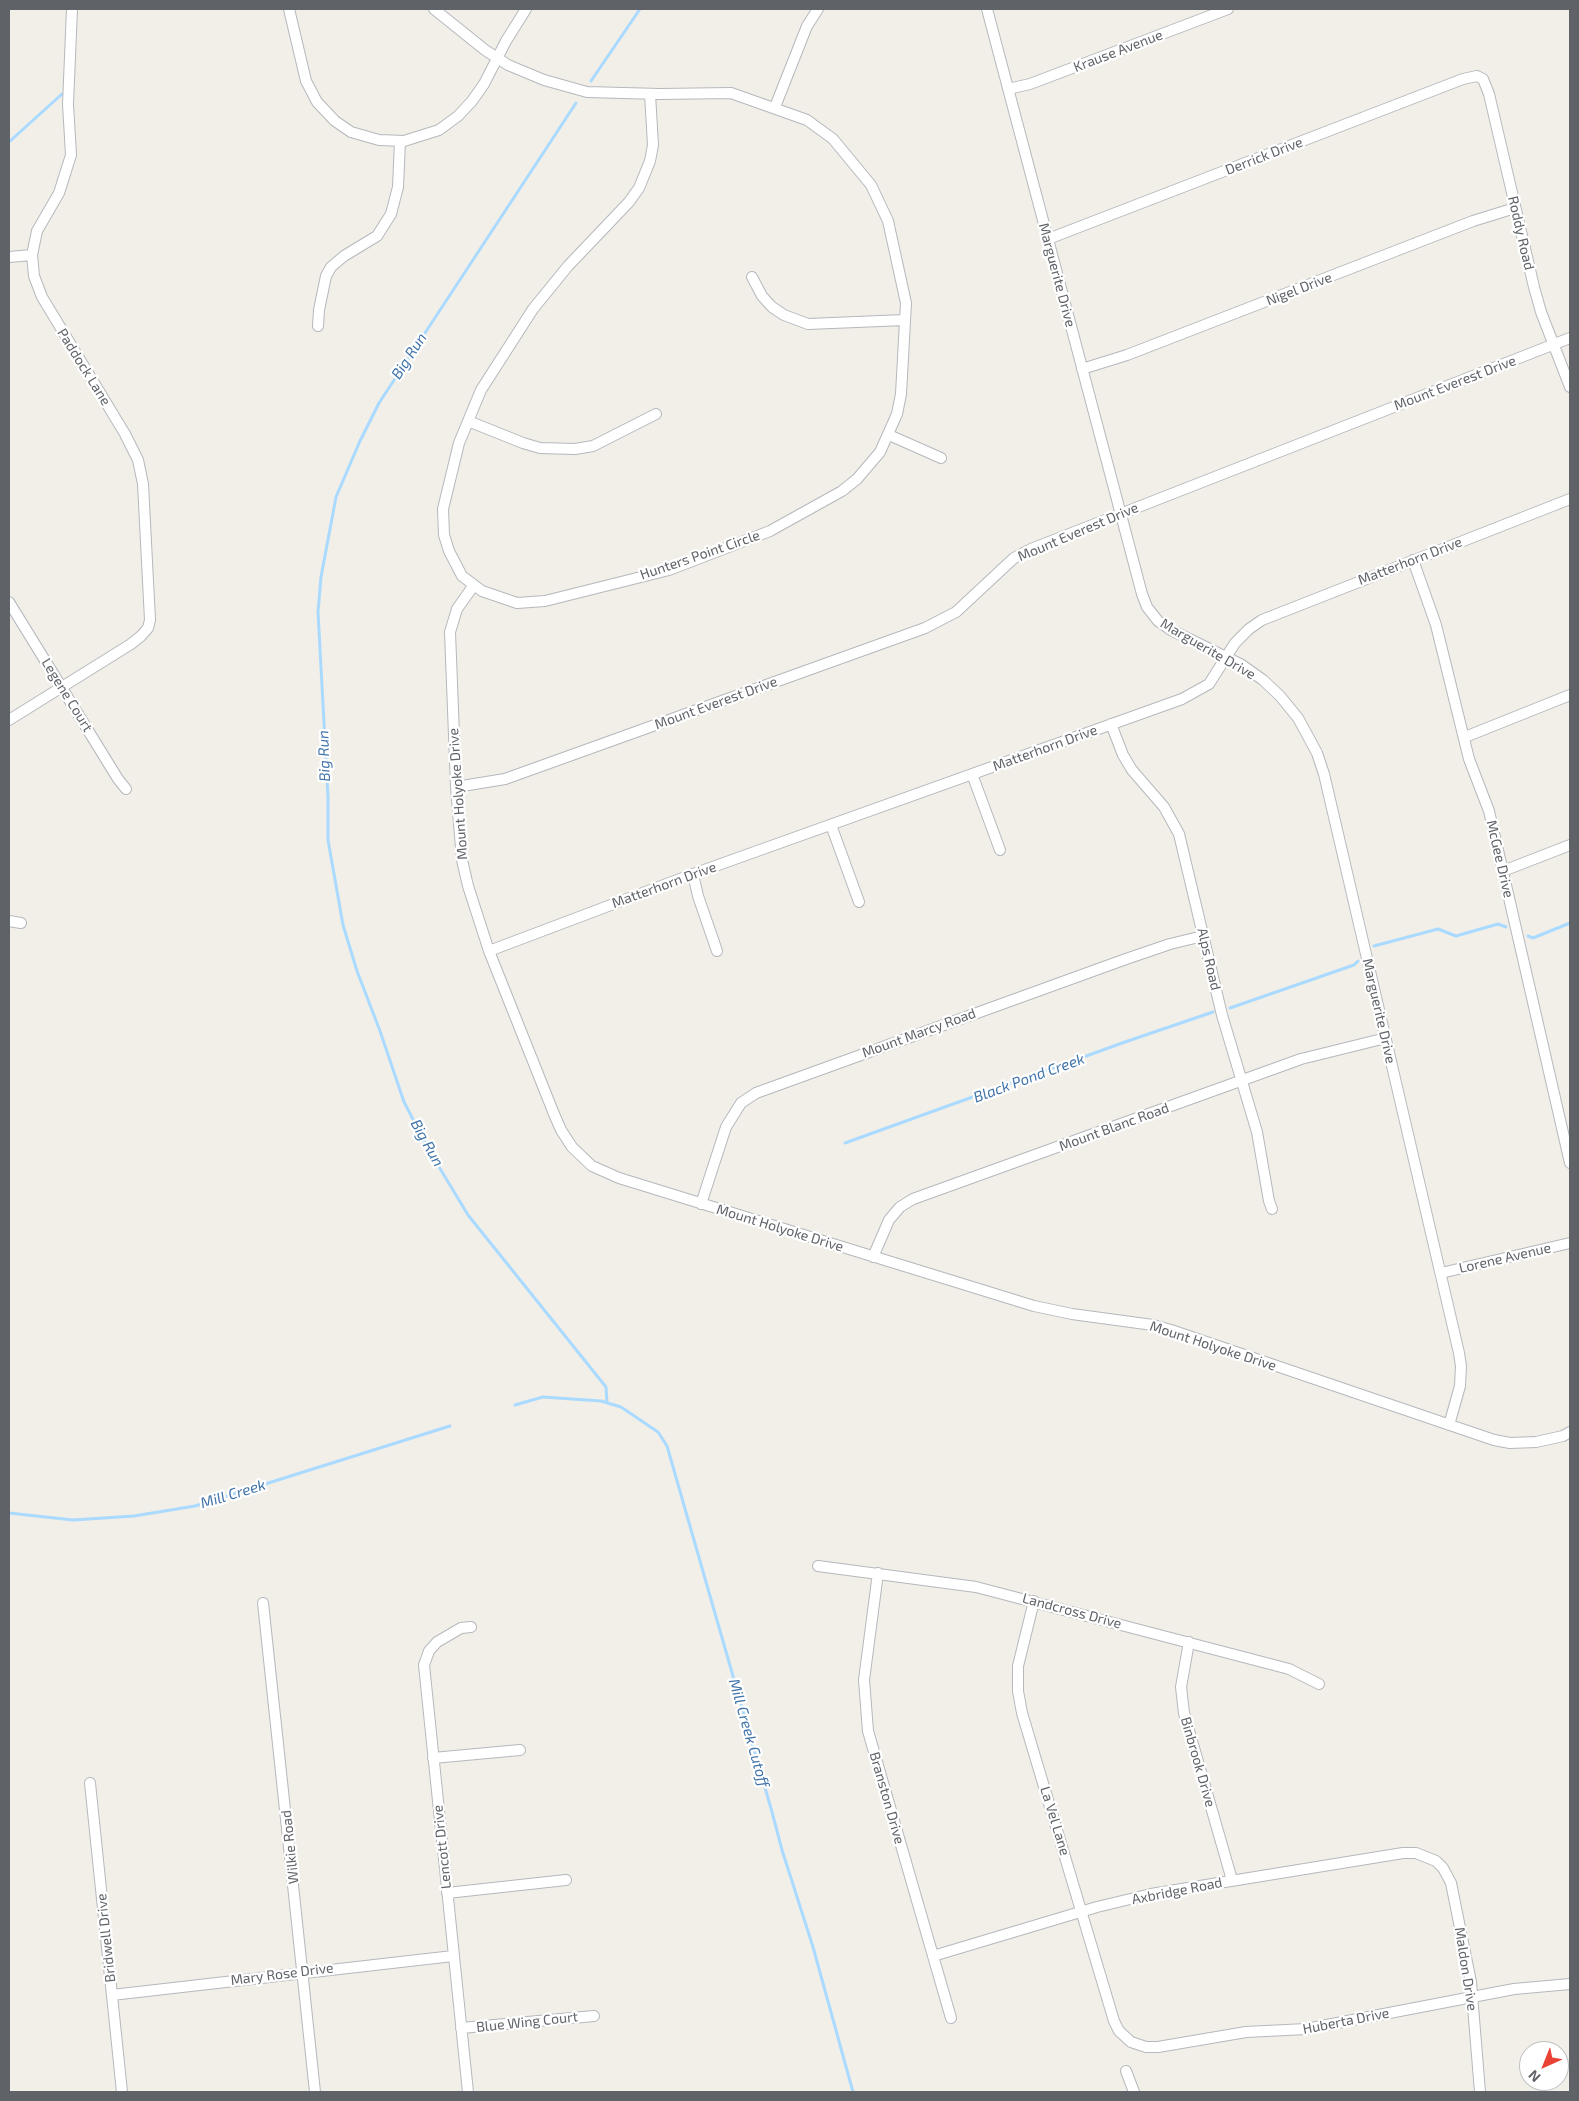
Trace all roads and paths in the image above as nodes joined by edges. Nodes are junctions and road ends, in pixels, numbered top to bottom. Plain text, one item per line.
1 (72, 9) edge
2 (289, 9) edge
3 (434, 9) edge
4 (526, 9) edge
5 (818, 9) edge
6 (987, 9) edge
7 (1228, 9) edge
8 (497, 58) junction
9 (1480, 77) joint
10 (1008, 89) junction
11 (650, 94) junction
12 (775, 107) junction
13 (400, 142) junction
14 (1515, 208) junction
15 (1048, 238) junction
16 (32, 255) junction
17 (9, 257) edge
18 (752, 277) dead end
19 (905, 320) junction
20 (318, 326) dead end
21 (1570, 338) edge
22 (1554, 344) junction
23 (1082, 369) junction
24 (1570, 387) edge
25 (656, 414) dead end
26 (468, 421) junction
27 (889, 435) junction
28 (941, 458) dead end
29 (1570, 499) edge
30 (1120, 514) junction
31 (1413, 560) junction
32 (474, 585) junction
33 (9, 602) edge
34 (1227, 657) junction
35 (62, 687) junction
36 (1570, 695) edge
37 (9, 720) edge
38 (1111, 724) junction
39 (1465, 737) junction
40 (972, 774) junction
41 (456, 787) junction
42 (126, 788) dead end
43 (831, 825) junction
44 (1570, 845) edge
45 (1000, 850) dead end
46 (1503, 871) junction
47 (693, 874) junction
48 (859, 902) dead end
49 (9, 921) edge
50 (21, 923) dead end
51 (1203, 936) junction
52 (489, 951) junction
53 (717, 951) dead end
54 (1386, 1038) junction
55 (1242, 1080) junction
56 (1570, 1163) edge
57 (701, 1204) junction
58 (1272, 1209) dead end
59 (1570, 1243) edge
60 (873, 1257) junction
61 (1441, 1273) junction
62 (1449, 1425) junction
63 (1566, 1434) edge
64 (818, 1566) dead end
65 (878, 1573) junction
66 (1034, 1601) junction
67 (263, 1603) dead end
68 (470, 1627) dead end
69 (1189, 1642) junction
70 (1319, 1684) dead end
71 (520, 1750) dead end
72 (433, 1758) junction
73 (90, 1783) dead end
74 (1427, 1856) joint
75 (566, 1880) dead end
76 (1232, 1880) junction
77 (446, 1893) junction
78 (1081, 1912) junction
79 (453, 1956) junction
80 (932, 1956) junction
81 (304, 1972) junction
82 (1570, 1984) edge
83 (112, 1994) junction
84 (1472, 1997) junction
85 (594, 2016) dead end
86 (951, 2018) dead end
87 (461, 2028) junction
88 (1124, 2036) joint
89 (1126, 2071) dead end
90 (122, 2092) edge
91 (315, 2092) edge
92 (468, 2092) edge
93 (1134, 2092) edge
94 (1480, 2092) edge

1 - 16 street, Paddock Lane
2 - 13 street
3 - 8 street, Hunters Point Circle
4 - 8 street
5 - 12 street
6 - 10 street, Marguerite Drive
7 - 10 street, Krause Avenue
8 - 11 street, Hunters Point Circle
8 - 13 street
9 - 14 street, Roddy Road
9 - 15 street, Derrick Drive
10 - 15 street, Marguerite Drive
11 - 12 street, Hunters Point Circle
11 - 26 street, Hunters Point Circle
12 - 19 street, Hunters Point Circle
13 - 20 street
14 - 22 street, Roddy Road
14 - 23 street, Nigel Drive
15 - 23 street, Marguerite Drive
16 - 17 street
16 - 35 street, Paddock Lane
18 - 19 street
19 - 27 street, Hunters Point Circle
21 - 22 street, Mount Everest Drive
22 - 24 street, Roddy Road
22 - 30 street, Mount Everest Drive
23 - 30 street, Marguerite Drive
25 - 26 street
26 - 32 street, Hunters Point Circle
27 - 28 street
27 - 32 street, Hunters Point Circle
29 - 31 street, Matterhorn Drive
30 - 34 street, Marguerite Drive
30 - 41 street, Mount Everest Drive
31 - 34 street, Matterhorn Drive
31 - 39 street, McGee Drive
32 - 41 street, Mount Holyoke Drive
33 - 35 street, Legene Court
34 - 38 street, Matterhorn Drive
34 - 54 street, Marguerite Drive
35 - 37 street
35 - 42 street, Legene Court
36 - 39 street
38 - 40 street, Matterhorn Drive
38 - 51 street, Alps Road
39 - 46 street, McGee Drive
40 - 43 street, Matterhorn Drive
40 - 45 street
41 - 52 street, Mount Holyoke Drive
43 - 47 street, Matterhorn Drive
43 - 48 street
44 - 46 street
46 - 56 street, McGee Drive
47 - 52 street, Matterhorn Drive
47 - 53 street
49 - 50 street
51 - 55 street, Alps Road
51 - 57 street, Mount Marcy Road
52 - 57 street, Mount Holyoke Drive
54 - 55 street, Mount Blanc Road
54 - 61 street, Marguerite Drive
55 - 58 street, Alps Road
55 - 60 street, Mount Blanc Road
57 - 60 street, Mount Holyoke Drive
59 - 61 street, Lorene Avenue
60 - 62 street, Mount Holyoke Drive
61 - 62 street, Marguerite Drive
62 - 63 street, Mount Holyoke Drive
64 - 65 street, Landcross Drive
65 - 66 street, Landcross Drive
65 - 80 street, Branston Drive
66 - 69 street, Landcross Drive
66 - 78 street, La Vel Lane
67 - 81 street, Wilkie Road
68 - 72 street, Lencott Drive
69 - 70 street, Landcross Drive
69 - 76 street, Binbrook Drive
71 - 72 street
72 - 77 street, Lencott Drive
73 - 83 street, Bridwell Drive
74 - 76 street, Axbridge Road
74 - 84 street, Maldon Drive
75 - 77 street
76 - 78 street, Axbridge Road
77 - 79 street, Lencott Drive
78 - 80 street, Axbridge Road
78 - 88 street, La Vel Lane
79 - 81 street, Mary Rose Drive
79 - 87 street, Lencott Drive
80 - 86 street, Branston Drive
81 - 83 street, Mary Rose Drive
81 - 91 street, Wilkie Road
82 - 84 street, Huberta Drive
83 - 90 street, Bridwell Drive
84 - 88 street, Huberta Drive
84 - 94 street, Maldon Drive
85 - 87 street, Blue Wing Court
87 - 92 street, Lencott Drive
89 - 93 street

